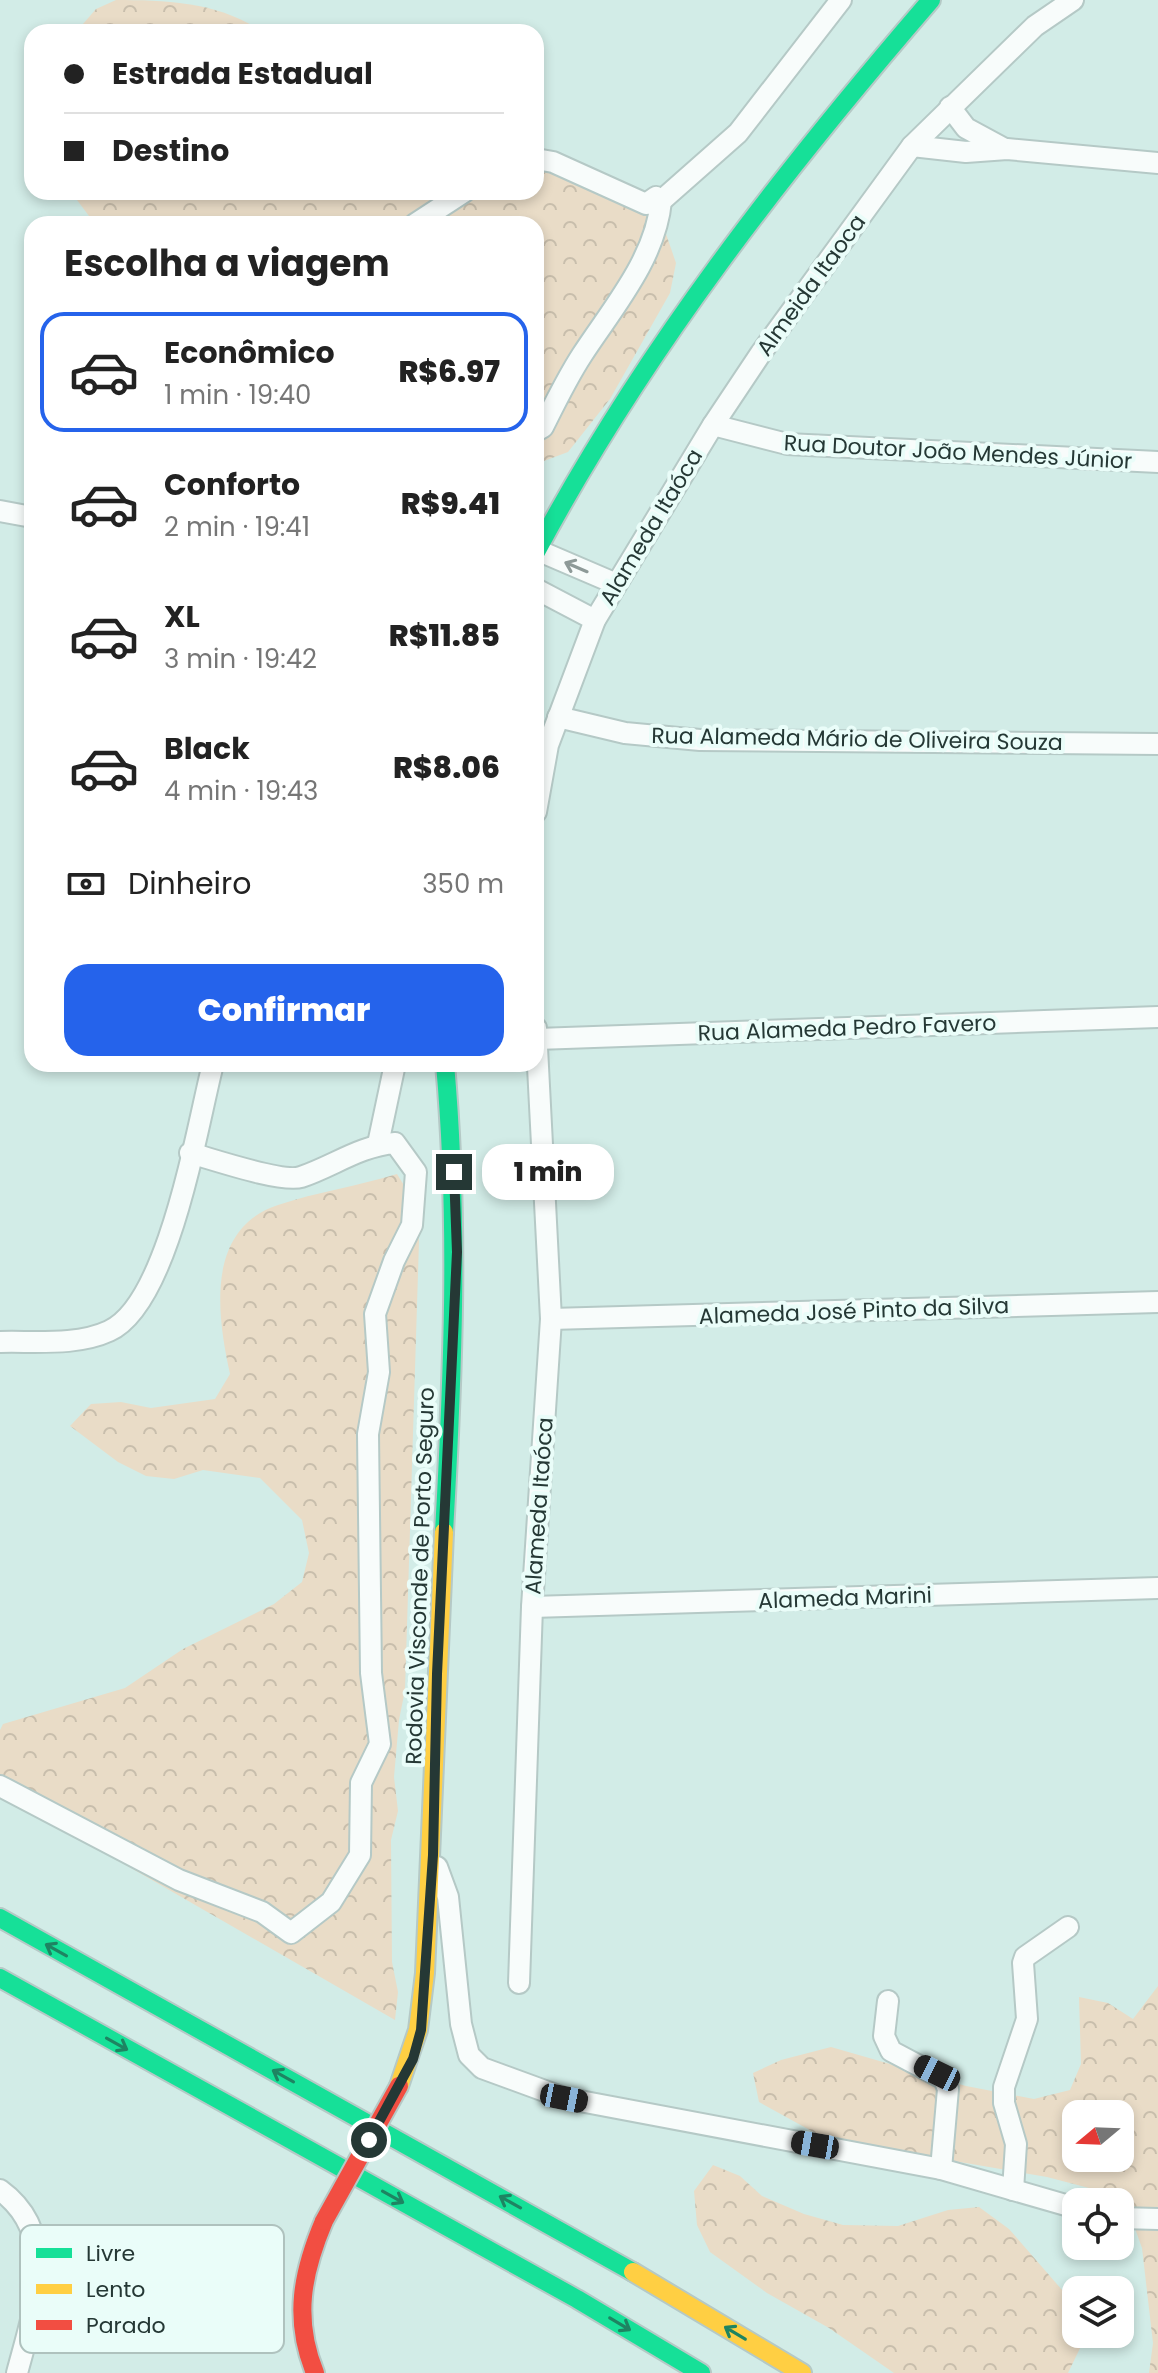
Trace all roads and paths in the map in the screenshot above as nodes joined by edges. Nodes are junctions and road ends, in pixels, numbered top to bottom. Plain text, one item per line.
1 (841, 0) edge
2 (931, 0) edge
3 (1073, 0) edge
4 (950, 107) junction
5 (912, 146) junction
6 (1007, 149) junction
7 (544, 160) edge
8 (1158, 163) edge
9 (452, 200) edge
10 (661, 201) junction
11 (427, 216) edge
12 (544, 425) edge
13 (713, 425) junction
14 (1158, 462) edge
15 (0, 511) edge
16 (24, 516) edge
17 (544, 536) edge
18 (544, 554) edge
19 (614, 583) junction
20 (544, 593) edge
21 (595, 620) junction
22 (558, 717) junction
23 (1158, 744) edge
24 (544, 767) edge
25 (1158, 1017) edge
26 (544, 1039) edge
27 (211, 1072) edge
28 (393, 1072) edge
29 (446, 1072) edge
30 (539, 1072) edge
31 (378, 1144) junction
32 (190, 1153) junction
33 (1158, 1302) edge
34 (551, 1319) junction
35 (0, 1342) edge
36 (1158, 1588) edge
37 (532, 1607) junction
38 (0, 1786) edge
39 (433, 1855) junction
40 (0, 1918) edge
41 (1068, 1927) dead end
42 (0, 1978) edge
43 (519, 1983) dead end
44 (888, 2001) dead end
45 (941, 2169) junction
46 (0, 2190) edge
47 (1013, 2190) junction
48 (1062, 2204) edge
49 (1134, 2218) edge
50 (1158, 2219) edge
51 (31, 2225) edge
52 (22, 2353) edge
53 (17, 2373) edge
54 (315, 2373) edge
55 (701, 2373) edge
56 (802, 2373) edge

1 - 10 street
2 - 17 main road
3 - 4 street, Almeida Itaoca
4 - 5 street, Almeida Itaoca
4 - 6 street
5 - 6 street
5 - 13 street, Almeida Itaoca
6 - 8 street
7 - 10 street
9 - 11 street
10 - 12 street
13 - 14 street, Rua Doutor João Mendes Júnior
13 - 19 street, Alameda Itaóca
15 - 16 street
19 -> 18 street
19 - 21 street, Alameda Itaóca
20 - 21 street
21 - 22 street, Alameda Itaóca
22 - 23 street, Rua Alameda Mário de Oliveira Souza
22 - 24 street, Alameda Itaóca
25 - 26 street, Rua Alameda Pedro Favero
27 - 32 street
28 - 31 street
29 - 39 main road, Rodovia Visconde de Porto Seguro
30 - 34 street, Alameda Itaóca
31 - 32 street
31 - 38 street
32 - 35 street
33 - 34 street, Alameda José Pinto da Silva
34 - 37 street, Alameda Itaóca
36 - 37 street, Alameda Marini
37 - 43 street, Alameda Itaóca
39 - 45 street
39 - 54 main road, Rodovia Visconde de Porto Seguro, bridge
56 -> 40 main road
41 - 47 street
42 -> 55 main road
44 - 45 street
45 - 47 street
46 - 51 street
47 - 48 street
49 - 50 street
52 - 53 street

